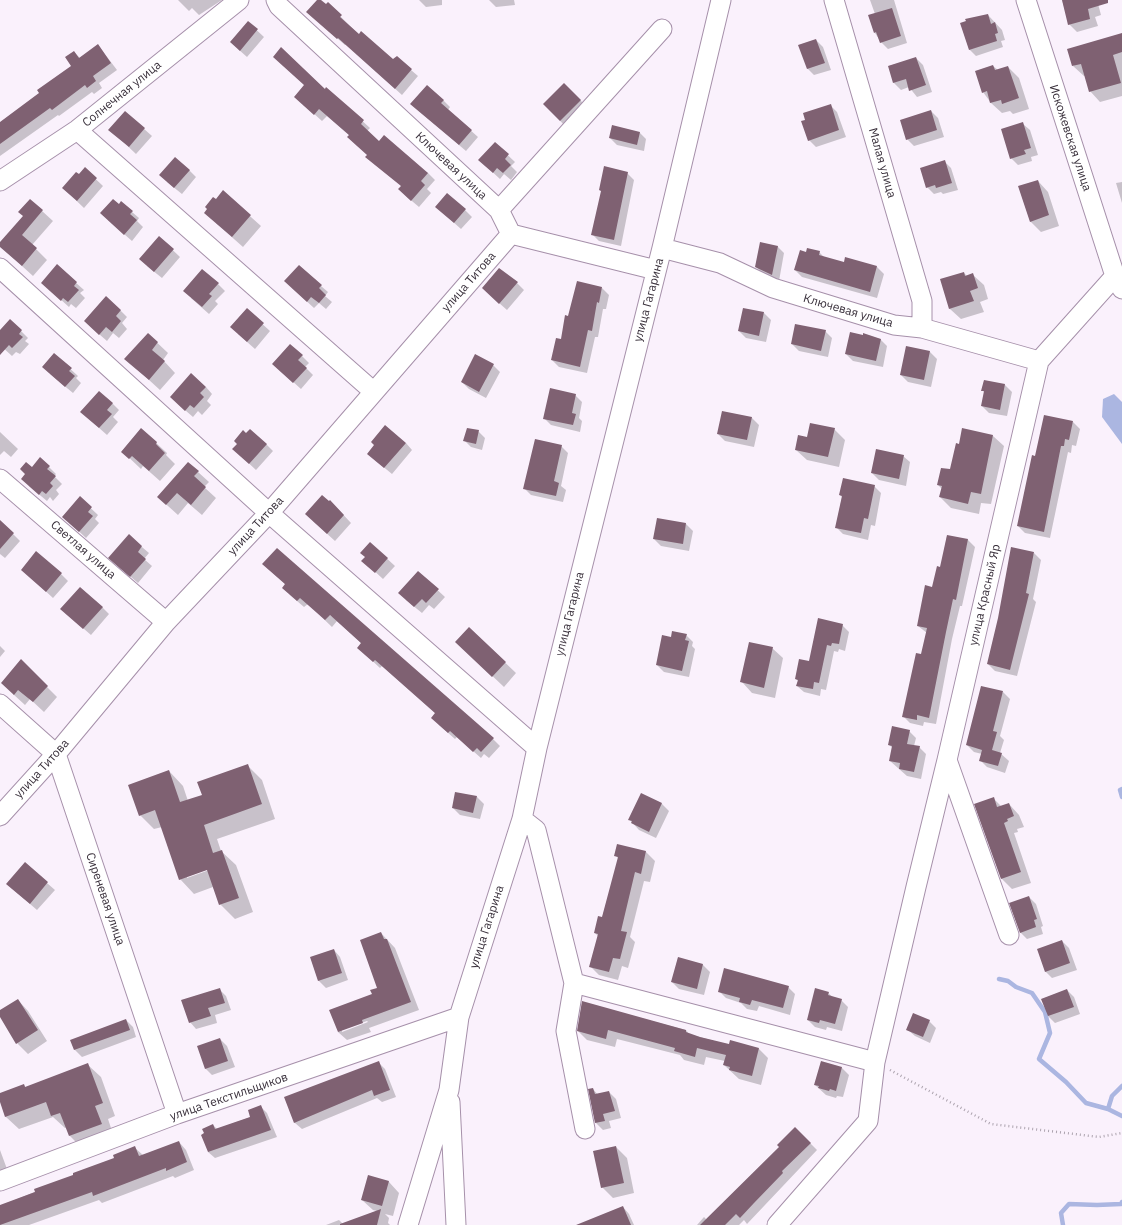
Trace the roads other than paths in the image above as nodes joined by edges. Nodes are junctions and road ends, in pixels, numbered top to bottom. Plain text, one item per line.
1 (239, 0) edge
2 (276, 0) edge
3 (720, 0) edge
4 (834, 0) edge
5 (1026, 0) edge
6 (662, 29) dead end
7 (77, 130) junction
8 (0, 181) edge
9 (499, 210) junction
10 (510, 234) junction
11 (662, 248) junction
12 (0, 268) edge
13 (656, 270) junction
14 (1118, 282) edge
15 (922, 328) junction
16 (1039, 361) junction
17 (374, 392) junction
18 (0, 479) edge
19 (269, 513) junction
20 (166, 622) junction
21 (0, 704) edge
22 (537, 748) junction
23 (56, 754) junction
24 (947, 760) junction
25 (0, 816) edge
26 (522, 819) junction
27 (1009, 935) dead end
28 (574, 983) junction
29 (459, 1017) junction
30 (875, 1062) junction
31 (449, 1090) junction
32 (177, 1114) junction
33 (585, 1129) dead end
34 (0, 1181) edge
35 (408, 1225) edge
36 (456, 1225) edge
37 (777, 1225) edge

1 - 7 street, Солнечная улица
2 - 9 street, Ключевая улица
3 - 11 street, улица Гагарина
4 - 15 street, Малая улица
5 - 14 street, Искожевская улица
6 - 9 street
7 - 8 street, Солнечная улица
7 - 17 street
9 - 10 street, Ключевая улица
10 - 13 street
10 - 17 street, улица Титова
11 - 13 street, улица Гагарина
11 - 15 street, Ключевая улица
12 - 19 street
13 - 22 street, улица Гагарина
14 - 16 street, улица Красный Яр
15 - 16 street, Ключевая улица
16 - 24 street, улица Красный Яр
17 - 19 street, улица Титова
18 - 20 street, Светлая улица
19 - 20 street, улица Титова
19 - 22 street
20 - 23 street, улица Титова
21 - 23 street, Сиреневая улица
22 - 26 street, улица Гагарина
23 - 25 street, улица Титова
23 - 32 street, Сиреневая улица
24 - 27 street
24 - 30 street, улица Красный Яр
26 - 28 street
26 - 29 street, улица Гагарина
28 - 30 street
28 - 33 street
29 - 31 street, улица Гагарина
29 - 32 street, улица Текстильщиков
30 - 37 street, улица Красный Яр
31 - 35 street, улица Гагарина
31 - 36 street
32 - 34 street, улица Текстильщиков

